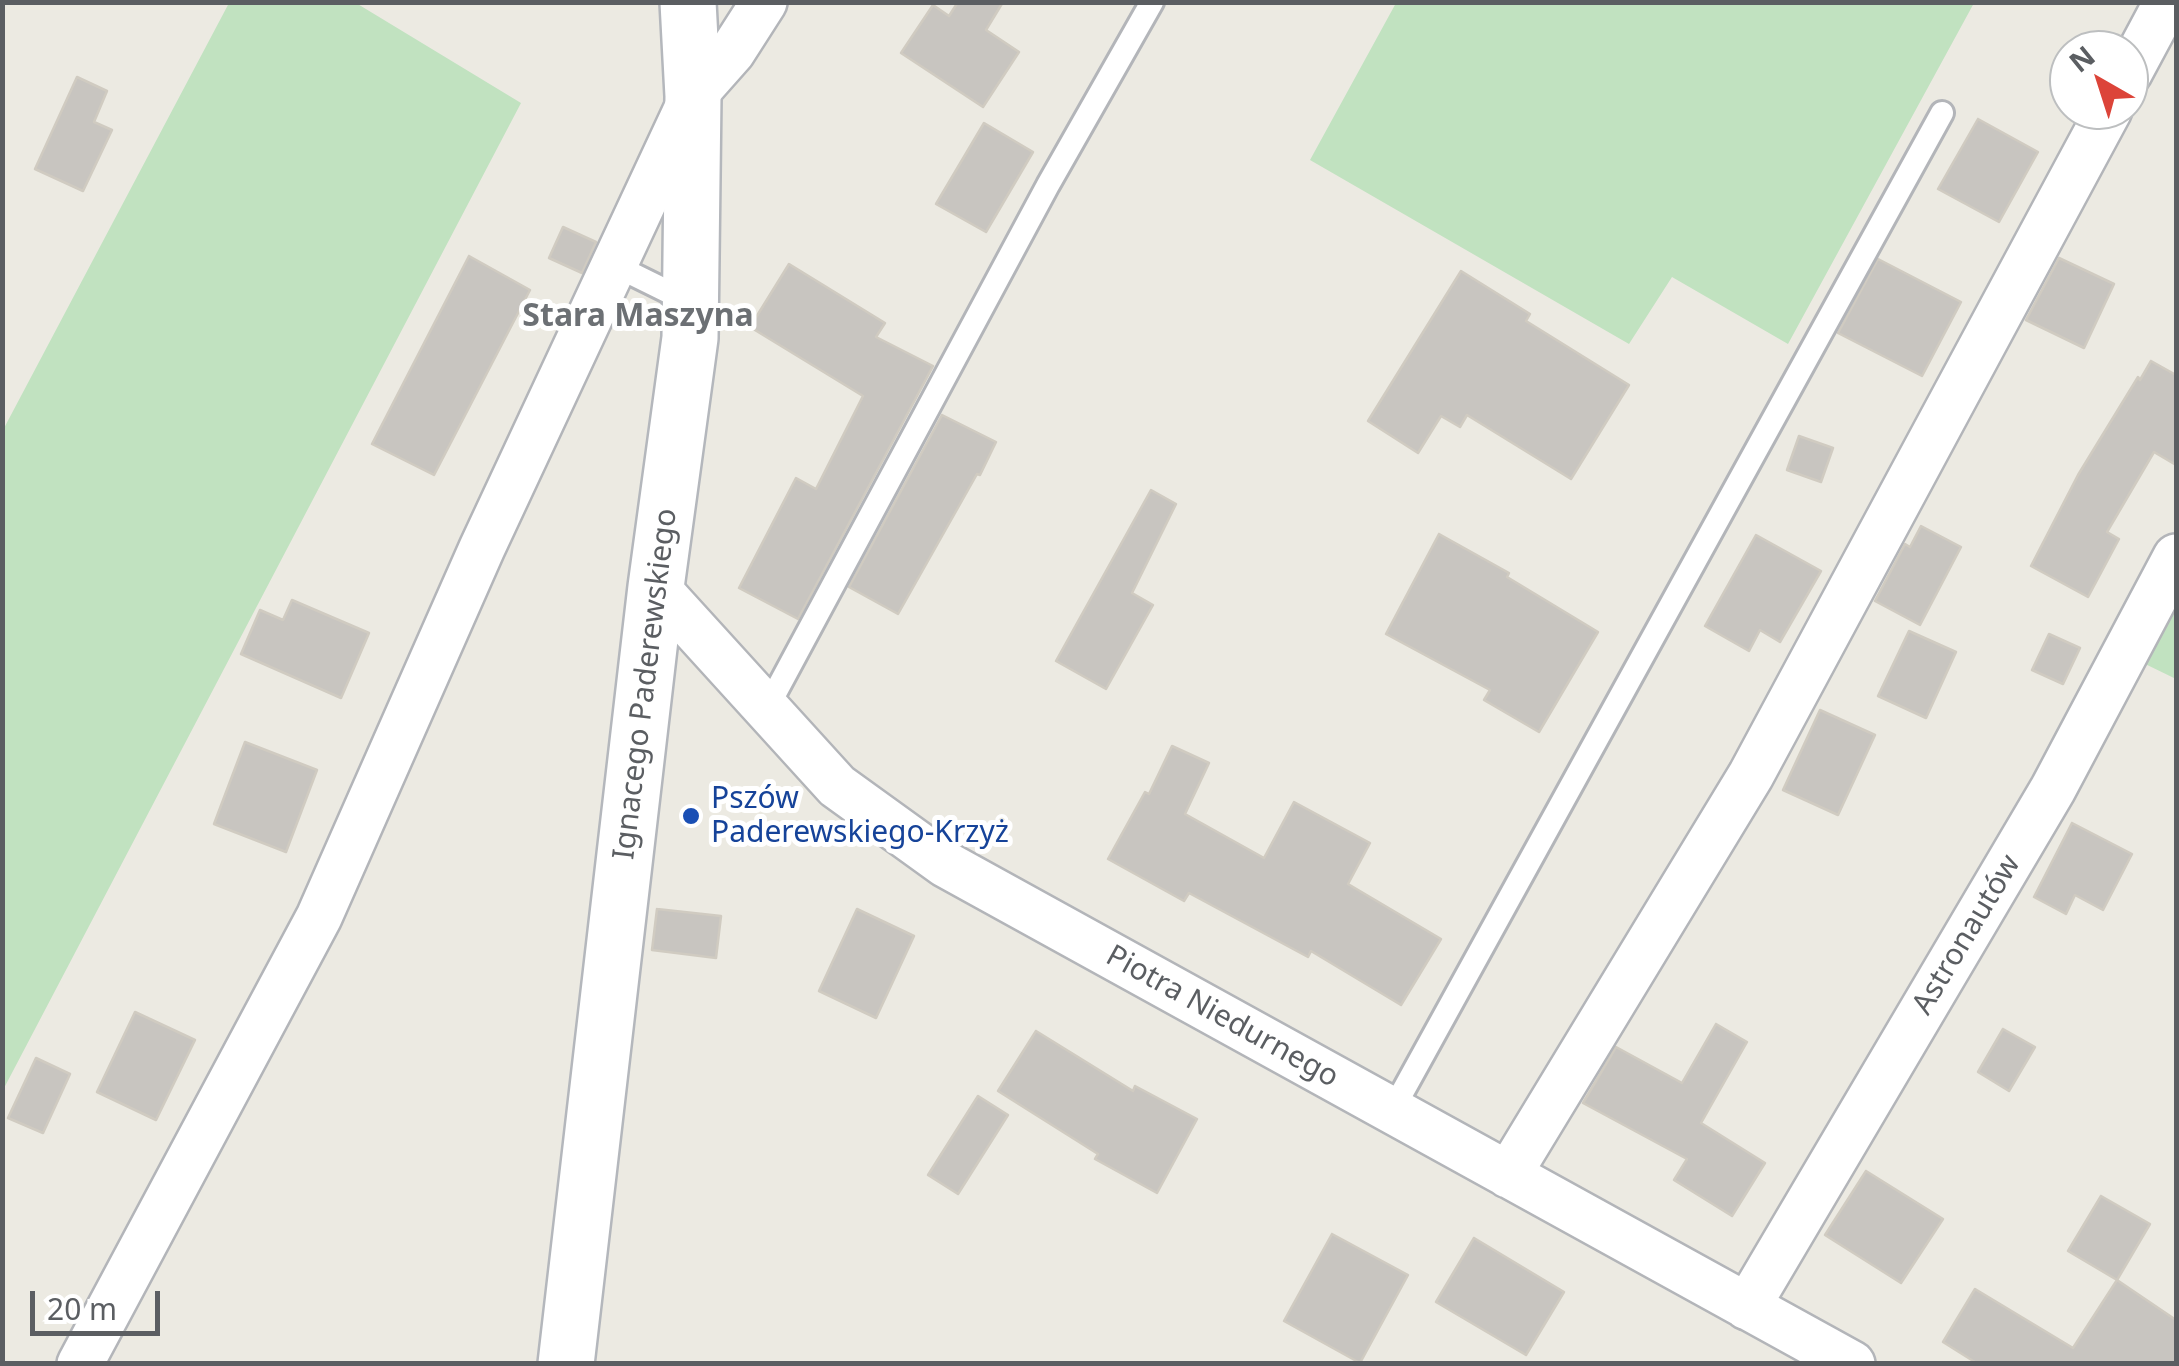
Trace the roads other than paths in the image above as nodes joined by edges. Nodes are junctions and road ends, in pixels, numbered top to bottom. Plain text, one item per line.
1 (688, 2) edge
2 (764, 2) edge
3 (1152, 2) edge
4 (2166, 2) edge
5 (2149, 35) edge
6 (692, 96) junction
7 (1942, 113) dead end
8 (2098, 130) edge
9 (614, 266) junction
10 (690, 302) junction
11 (2176, 557) edge
12 (656, 587) junction
13 (766, 710) junction
14 (1392, 1111) junction
15 (1508, 1175) junction
16 (1747, 1307) junction
17 (80, 1364) edge
18 (566, 1364) edge
19 (1852, 1364) edge

1 - 6 street, Ignacego Paderewskiego
2 - 6 street
3 - 13 lane
4 - 5 street
6 - 9 street
6 - 10 street, Ignacego Paderewskiego
7 - 14 lane
8 - 15 street
9 - 10 lane
9 - 17 street
10 - 12 street, Ignacego Paderewskiego
11 - 16 street, Astronautów
12 - 13 street, Piotra Niedurnego
12 - 18 street, Ignacego Paderewskiego
13 - 14 street, Piotra Niedurnego
14 - 15 street, Piotra Niedurnego
15 - 16 street, Piotra Niedurnego
16 - 19 street, Piotra Niedurnego

